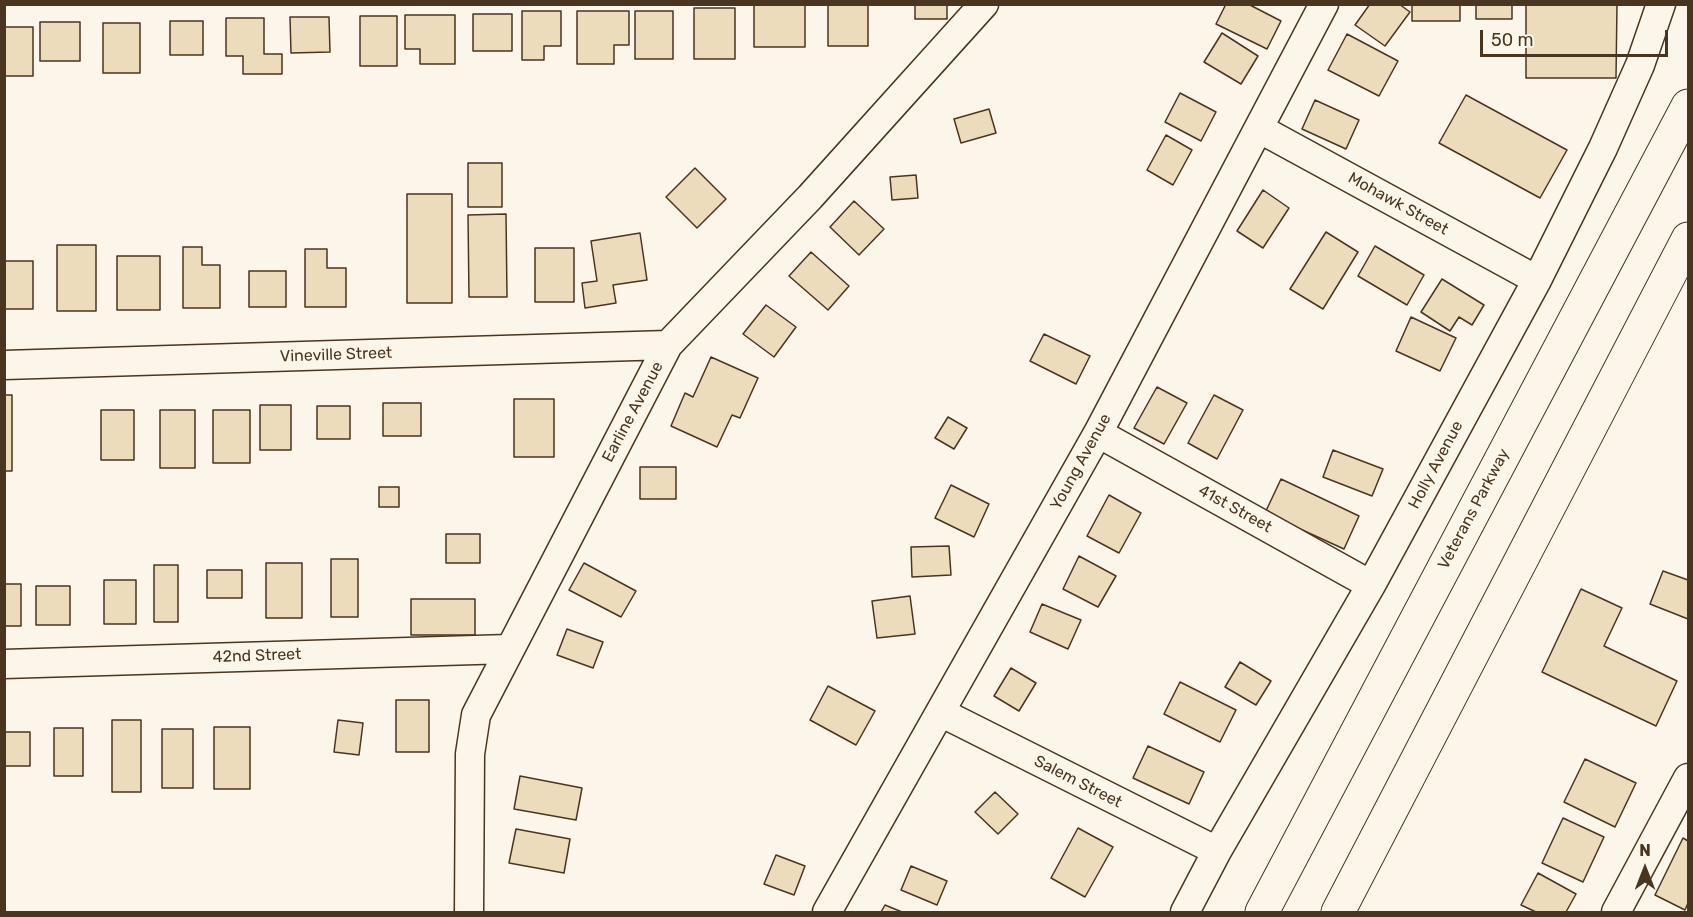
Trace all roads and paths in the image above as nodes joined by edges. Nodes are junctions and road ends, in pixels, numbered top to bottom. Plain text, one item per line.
1 (984, 4) edge
2 (1324, 4) edge
3 (1661, 4) edge
4 (1689, 106) edge
5 (1260, 129) junction
6 (1689, 239) edge
7 (1537, 280) junction
8 (668, 345) junction
9 (4, 364) edge
10 (1098, 433) junction
11 (1371, 585) junction
12 (509, 649) junction
13 (4, 664) edge
14 (940, 712) junction
15 (1688, 779) edge
16 (1217, 851) junction
17 (470, 912) edge
18 (827, 912) edge
19 (1185, 912) edge
20 (1262, 912) edge
21 (1338, 912) edge
22 (1616, 912) edge

1 - 8 street, Earline Avenue
2 - 5 street, Young Avenue
3 - 7 street, Holly Avenue
4 - 20 main road, Veterans Parkway
5 - 7 street, Mohawk Street
5 - 10 street, Young Avenue
6 - 21 main road
7 - 11 street, Holly Avenue
8 - 9 street, Vineville Street
8 - 12 street, Earline Avenue
10 - 11 street, 41st Street
10 - 14 street, Young Avenue
11 - 16 street, Holly Avenue
12 - 13 street, 42nd Street
12 - 17 street, Earline Avenue
14 - 16 street, Salem Street
14 - 18 street, Young Avenue
15 - 22 street
16 - 19 street, Holly Avenue

